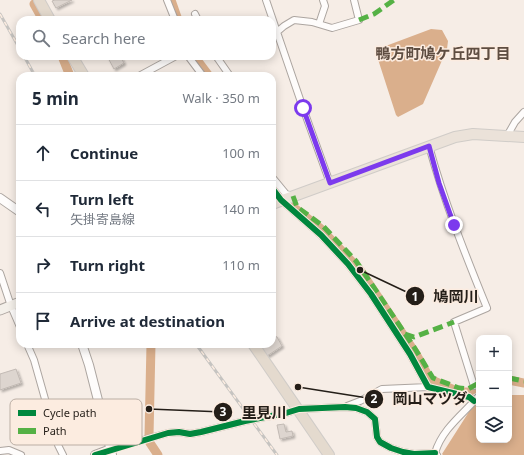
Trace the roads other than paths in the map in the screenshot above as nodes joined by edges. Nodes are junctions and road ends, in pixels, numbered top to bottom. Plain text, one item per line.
1 (39, 0) edge
2 (167, 0) edge
3 (266, 0) edge
4 (323, 0) edge
5 (354, 0) edge
6 (48, 16) edge
7 (173, 16) edge
8 (271, 16) edge
9 (320, 24) junction
10 (276, 29) edge
11 (276, 32) edge
12 (74, 60) edge
13 (169, 60) edge
14 (191, 60) edge
15 (219, 60) edge
16 (82, 72) edge
17 (146, 72) edge
18 (199, 72) edge
19 (227, 72) edge
20 (524, 112) edge
21 (507, 136) junction
22 (524, 137) edge
23 (429, 146) junction
24 (276, 182) edge
25 (330, 183) junction
26 (276, 192) edge
27 (0, 198) edge
28 (284, 200) edge
29 (16, 209) edge
30 (0, 273) edge
31 (16, 304) edge
32 (10, 306) junction
33 (0, 310) edge
34 (16, 319) edge
35 (29, 348) edge
36 (83, 348) edge
37 (256, 348) edge
38 (474, 386) dead end
39 (428, 387) junction
40 (45, 399) edge
41 (98, 399) edge
42 (474, 401) joint
43 (346, 407) junction
44 (299, 409) junction
45 (142, 442) edge
46 (58, 445) edge
47 (133, 445) edge
48 (0, 451) edge
49 (112, 452) edge
50 (436, 454) edge
51 (21, 455) edge
52 (63, 455) edge
53 (95, 455) edge
54 (329, 455) edge

1 - 6 highway
2 - 7 street
3 - 8 street
4 - 9 street
5 - 9 street
9 - 10 street
11 - 25 street
12 - 16 highway
13 - 17 street
14 - 18 street
15 - 19 street
20 - 21 street
21 - 22 main road
21 - 23 main road
23 - 25 main road
23 - 38 street
24 - 28 street
25 - 28 main road
26 - 28 street
27 - 29 street
28 - 39 street
30 - 32 street
31 - 32 main road
32 - 33 main road
32 - 34 street
35 - 40 street
36 - 41 street
37 - 44 highway
39 - 42 street
39 - 43 street
42 - 50 street
43 - 44 street
43 - 50 street
44 - 45 street
44 - 54 highway
46 - 52 street
47 - 49 street
48 - 51 street
49 - 53 street

